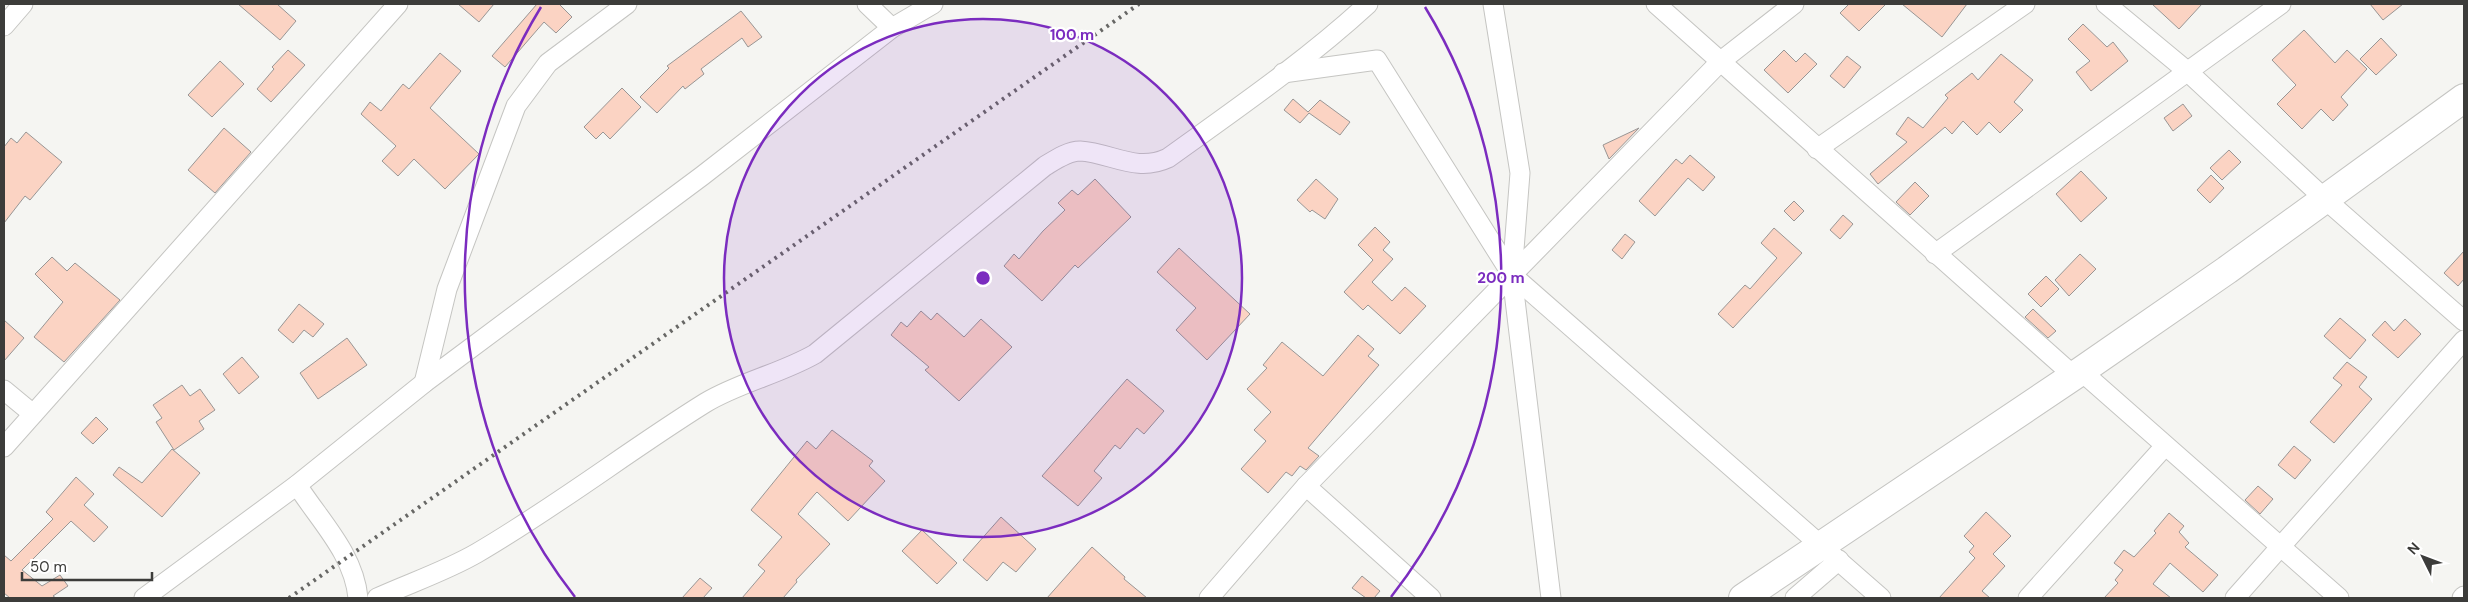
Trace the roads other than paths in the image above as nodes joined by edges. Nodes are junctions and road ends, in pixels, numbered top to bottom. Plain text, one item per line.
1 (398, 4) edge
2 (627, 4) edge
3 (867, 4) edge
4 (932, 4) edge
5 (1368, 4) edge
6 (1494, 4) edge
7 (1656, 4) edge
8 (1794, 4) edge
9 (2025, 4) edge
10 (2106, 4) edge
11 (2281, 4) edge
12 (892, 28) junction
13 (1721, 61) junction
14 (2188, 71) junction
15 (1281, 74) junction
16 (2464, 98) edge
17 (1817, 149) junction
18 (2326, 200) junction
19 (1935, 254) junction
20 (1512, 275) junction
21 (2464, 321) edge
22 (2464, 340) edge
23 (2078, 374) junction
24 (424, 383) junction
25 (4, 390) edge
26 (33, 414) junction
27 (2165, 446) junction
28 (4, 447) edge
29 (297, 485) junction
30 (1306, 486) junction
31 (2280, 548) junction
32 (1830, 552) junction
33 (144, 598) edge
34 (358, 598) edge
35 (377, 598) edge
36 (1209, 598) edge
37 (1431, 598) edge
38 (1551, 598) edge
39 (1743, 598) edge
40 (1795, 598) edge
41 (1881, 598) edge
42 (2028, 598) edge
43 (2235, 598) edge
44 (2339, 598) edge

1 - 26 street
2 - 24 street
3 - 12 street
4 - 12 street
5 - 15 street
6 - 20 street
7 - 13 street
8 - 13 street
9 - 17 street
10 - 14 street
11 - 14 street
12 - 24 street
13 - 17 street
13 - 20 street
14 - 18 street
14 - 19 street
15 - 20 street
15 - 35 street
16 - 18 street
17 - 19 street
18 - 21 street
18 - 23 street
19 - 23 street
20 - 30 street
20 - 32 street
20 - 38 street
22 - 31 street
23 - 27 street
23 - 32 street
24 - 29 street
25 - 26 street
26 - 28 street
27 - 31 street
27 - 42 street
29 - 33 street
29 - 34 street
30 - 36 street
30 - 37 street
31 - 43 street
31 - 44 street
32 - 39 street
32 - 40 street
32 - 41 street

